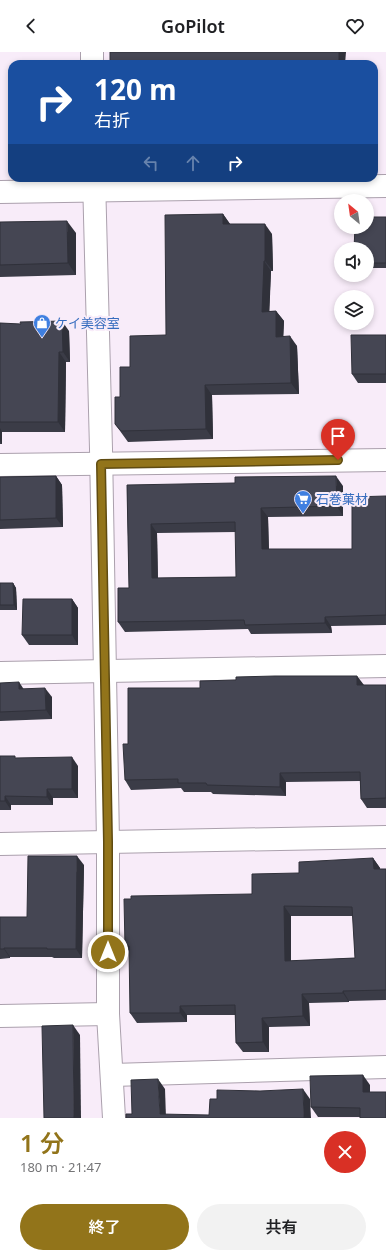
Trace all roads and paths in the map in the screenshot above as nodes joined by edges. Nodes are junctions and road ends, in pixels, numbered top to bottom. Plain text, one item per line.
1 (94, 185) edge
2 (386, 186) edge
3 (0, 192) edge
4 (386, 460) edge
5 (101, 464) junction
6 (0, 465) edge
7 (386, 666) edge
8 (105, 671) junction
9 (0, 673) edge
10 (386, 837) edge
11 (108, 842) junction
12 (0, 844) edge
13 (108, 1014) junction
14 (0, 1016) edge
15 (386, 1067) edge
16 (112, 1075) junction
17 (114, 1118) edge

1 - 2 street
1 - 3 street
1 - 5 street
4 - 5 street
5 - 6 street
5 - 8 street
7 - 8 street
8 - 9 street
8 - 11 street
10 - 11 street
11 - 12 street
11 - 13 street
13 - 14 street
13 - 16 street
15 - 16 street
16 - 17 street

